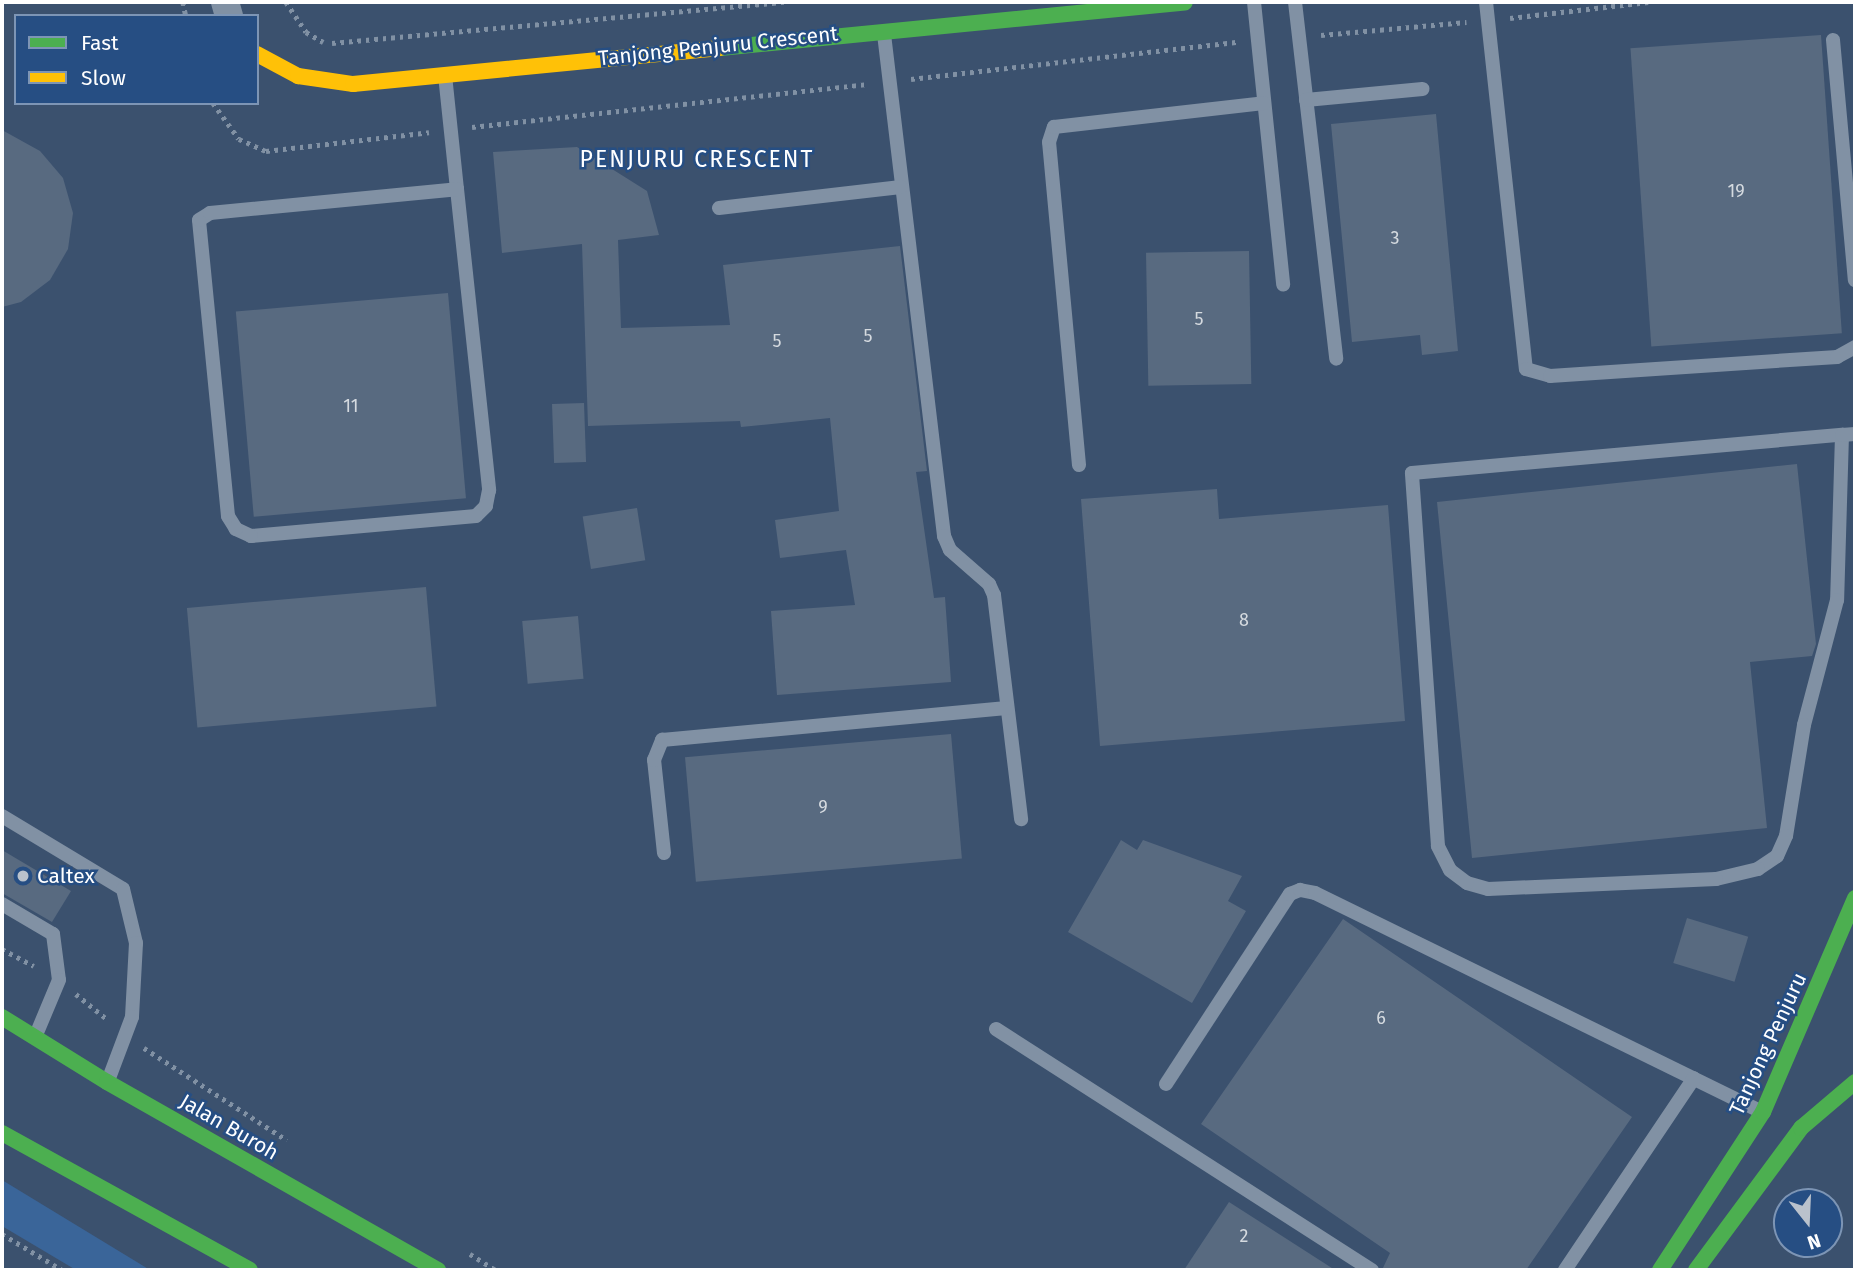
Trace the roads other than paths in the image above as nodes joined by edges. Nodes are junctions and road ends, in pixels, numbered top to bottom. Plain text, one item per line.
1 (1185, 2) edge
2 (1254, 2) edge
3 (1294, 2) edge
4 (1486, 2) edge
5 (1125, 5) edge
6 (1042, 9) edge
7 (883, 29) junction
8 (1833, 40) dead end
9 (259, 55) edge
10 (445, 74) junction
11 (1422, 89) dead end
12 (1306, 100) junction
13 (1264, 103) junction
14 (901, 187) junction
15 (457, 189) junction
16 (719, 208) dead end
17 (1855, 280) edge
18 (1283, 285) dead end
19 (1855, 347) edge
20 (1336, 359) dead end
21 (1849, 435) edge
22 (1079, 465) dead end
23 (1007, 708) junction
24 (2, 816) edge
25 (1021, 819) dead end
26 (664, 853) dead end
27 (1855, 898) edge
28 (2, 905) edge
29 (2, 1017) edge
30 (996, 1029) dead end
31 (36, 1036) junction
32 (1694, 1077) junction
33 (107, 1082) junction
34 (1855, 1082) edge
35 (1166, 1084) dead end
36 (1763, 1112) junction
37 (2, 1133) edge
38 (250, 1270) edge
39 (438, 1270) edge
40 (1372, 1270) edge
41 (1565, 1270) edge
42 (1660, 1270) edge
43 (1696, 1270) edge

1 - 5 main road, Tanjong Penjuru Crescent
2 - 13 lane
3 - 12 lane
4 - 19 lane
5 - 6 main road, Tanjong Penjuru Crescent
6 - 7 main road, Tanjong Penjuru Crescent
7 - 10 main road, Tanjong Penjuru Crescent
7 - 14 lane
8 - 17 lane
9 - 10 main road, Tanjong Penjuru Crescent
10 - 15 lane
11 - 12 lane
12 - 20 lane
13 - 18 lane
13 - 22 lane
14 - 16 lane
14 - 23 lane
15 - 15 lane
21 - 21 lane
23 - 25 lane
23 - 26 lane
24 - 33 lane
27 - 36 main road, Tanjong Penjuru
28 - 31 lane
29 - 31 main road, Jalan Buroh
30 - 40 lane
31 - 33 main road, Jalan Buroh
32 - 35 lane
32 - 36 lane
32 - 41 lane
33 - 39 main road, Jalan Buroh
34 - 43 main road
36 - 42 main road, Tanjong Penjuru
37 - 38 main road

